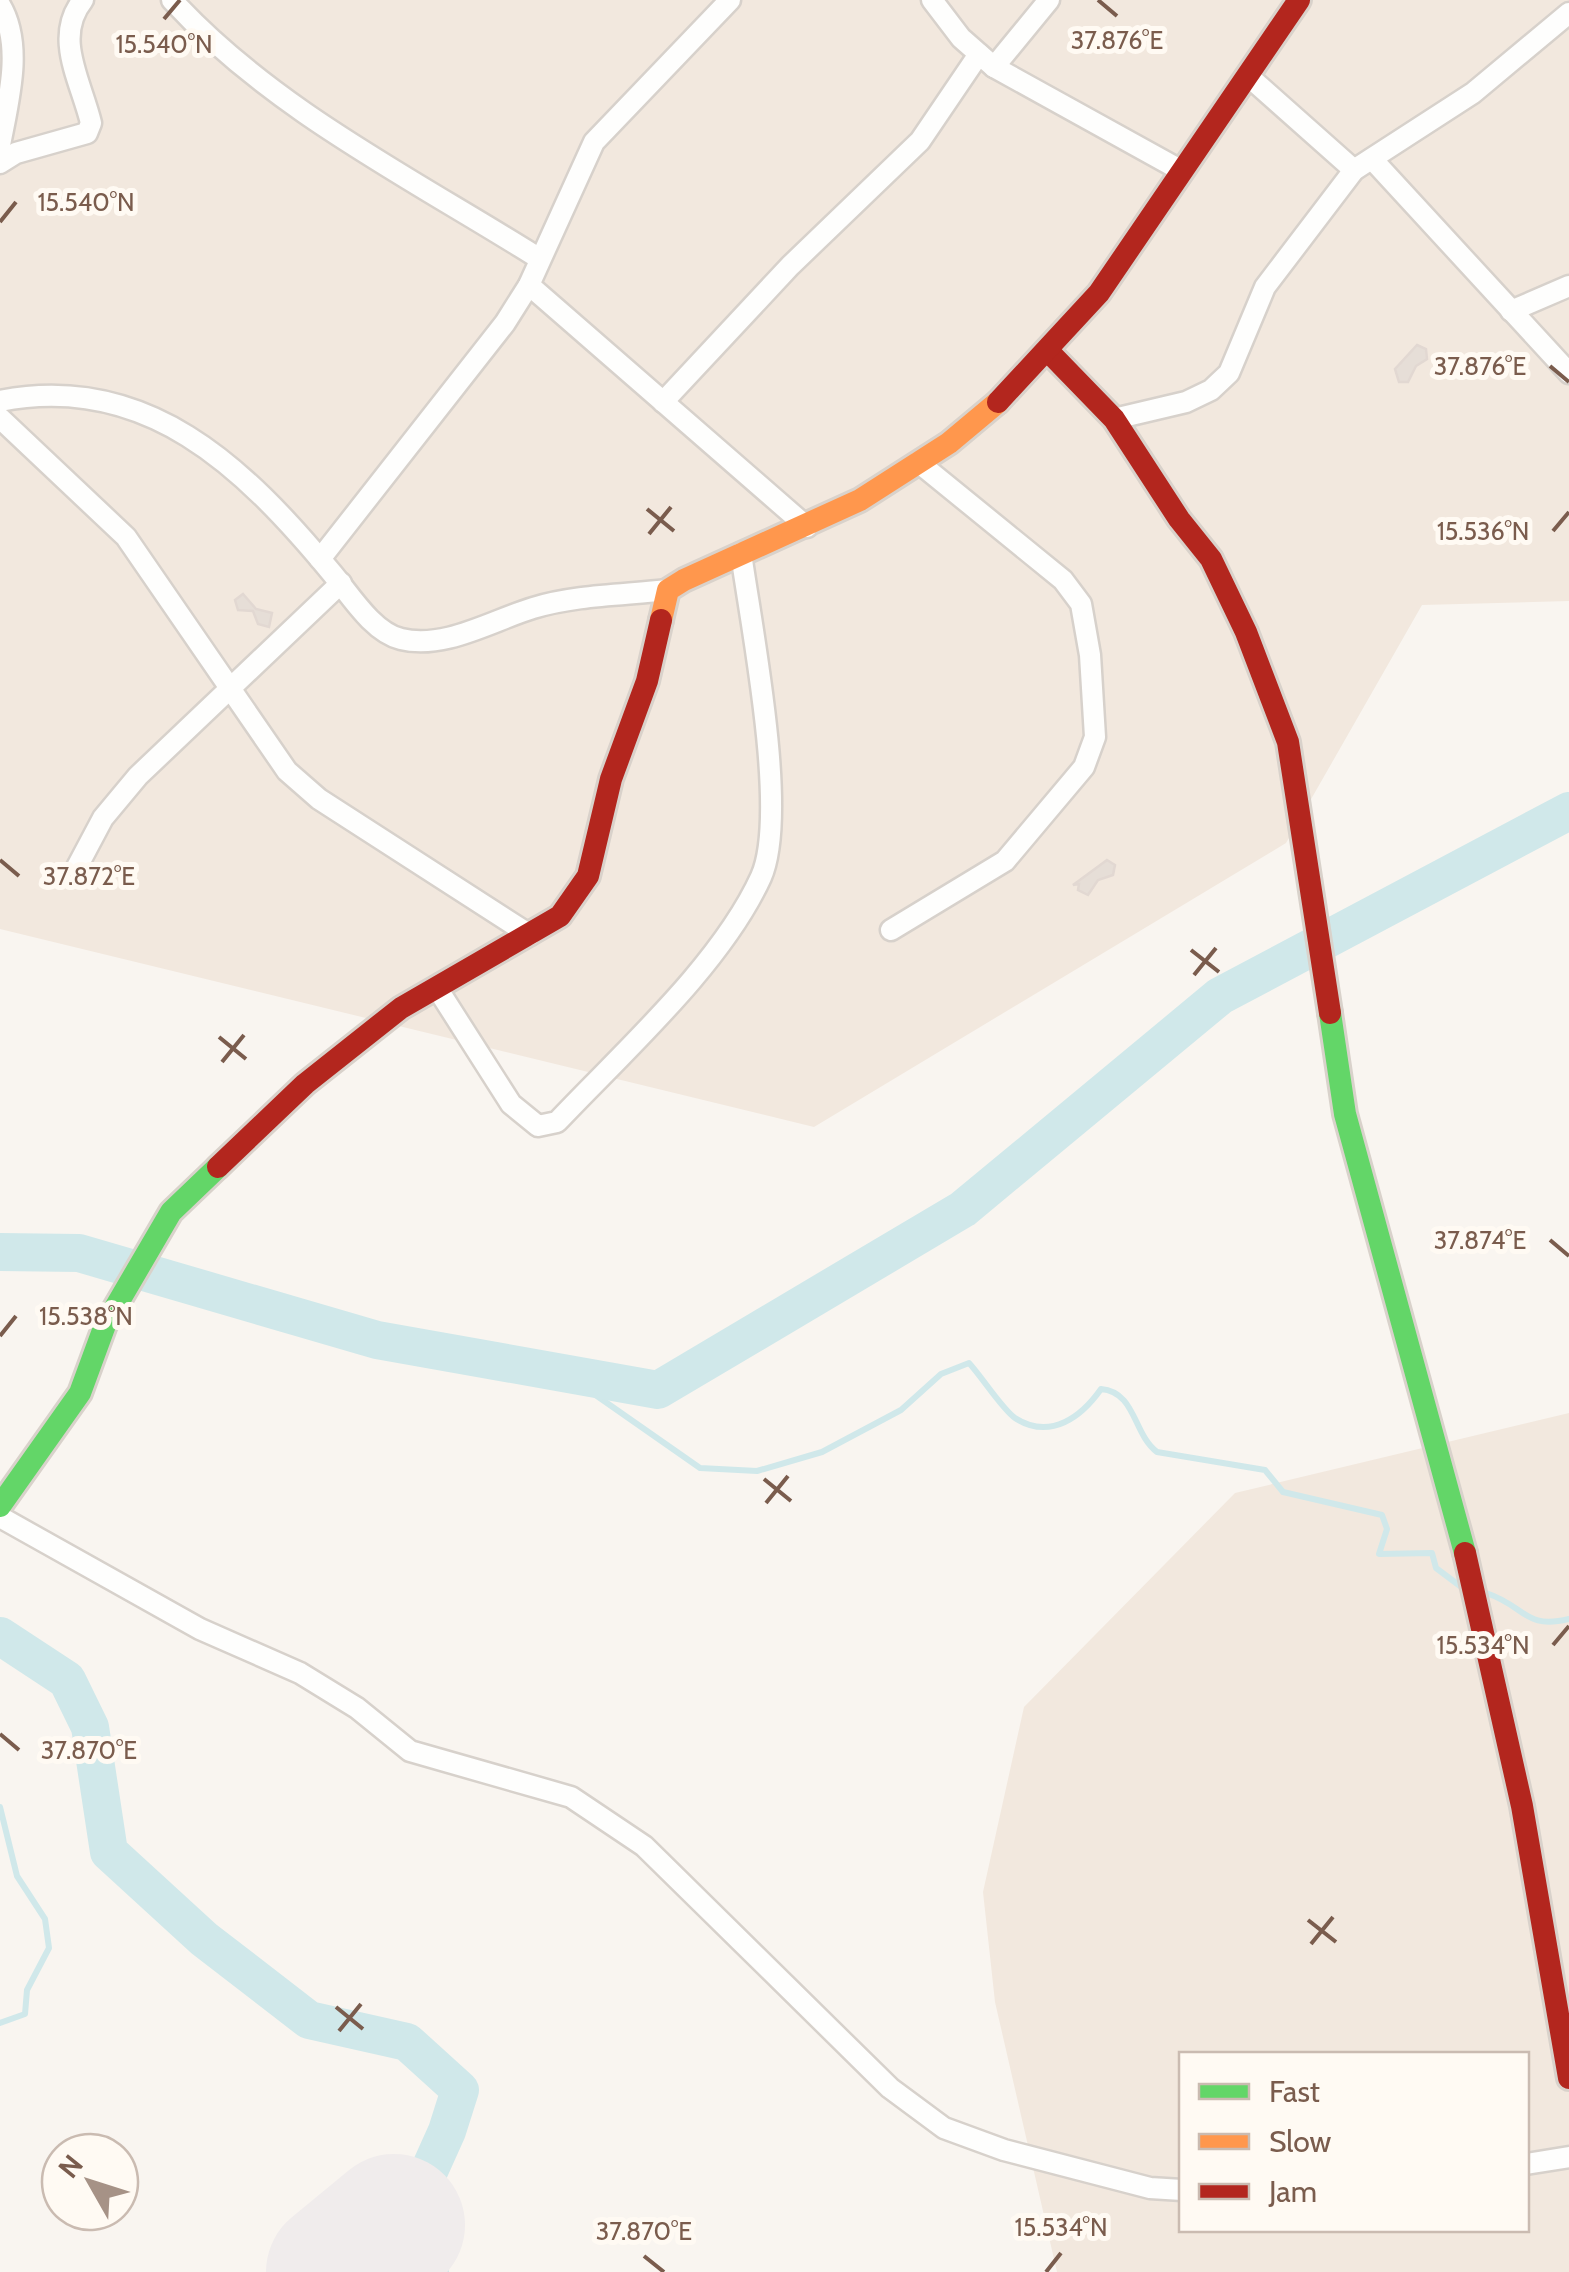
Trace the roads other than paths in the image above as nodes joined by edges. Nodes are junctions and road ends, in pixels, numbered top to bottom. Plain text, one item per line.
1 (83, 0) edge
2 (172, 0) edge
3 (730, 0) edge
4 (932, 0) edge
5 (1049, 0) edge
6 (1299, 0) edge
7 (1560, 0) edge
8 (0, 4) edge
9 (1569, 13) edge
10 (987, 61) junction
11 (1247, 76) junction
12 (0, 145) edge
13 (0, 163) edge
14 (1363, 165) junction
15 (1182, 171) junction
16 (540, 259) junction
17 (529, 285) junction
18 (1569, 286) edge
19 (1512, 311) junction
20 (1049, 352) junction
21 (1569, 374) edge
22 (0, 401) edge
23 (664, 402) junction
24 (0, 418) edge
25 (1114, 419) junction
26 (918, 462) junction
27 (807, 527) junction
28 (741, 553) junction
29 (320, 558) junction
30 (341, 583) junction
31 (668, 590) junction
32 (231, 691) junction
33 (77, 867) dead end
34 (890, 930) dead end
35 (530, 935) junction
36 (437, 988) junction
37 (0, 1506) edge
38 (0, 1518) edge
39 (1569, 2078) edge
40 (1569, 2157) edge
41 (1529, 2164) edge
42 (1179, 2190) edge

1 - 13 street
2 - 16 street
3 - 16 street
4 - 10 street
5 - 10 street
6 - 11 street
7 - 9 street
8 - 12 street
9 - 14 street
10 - 15 street
10 - 23 street
11 - 14 street
11 - 15 street
14 - 19 street
14 - 25 street
15 - 20 street
16 - 17 street
17 - 23 street
17 - 29 street
18 - 19 street
19 - 21 street
20 - 25 street
20 - 26 street
22 - 29 street
23 - 27 street
24 - 32 street
25 - 39 street
26 - 27 street
26 - 34 street
27 - 28 street
28 - 31 street
28 - 36 street
29 - 30 street
30 - 31 street
30 - 32 street
31 - 35 street
32 - 33 street
32 - 35 street
35 - 36 street
36 - 37 street
38 - 42 street
40 - 41 street

